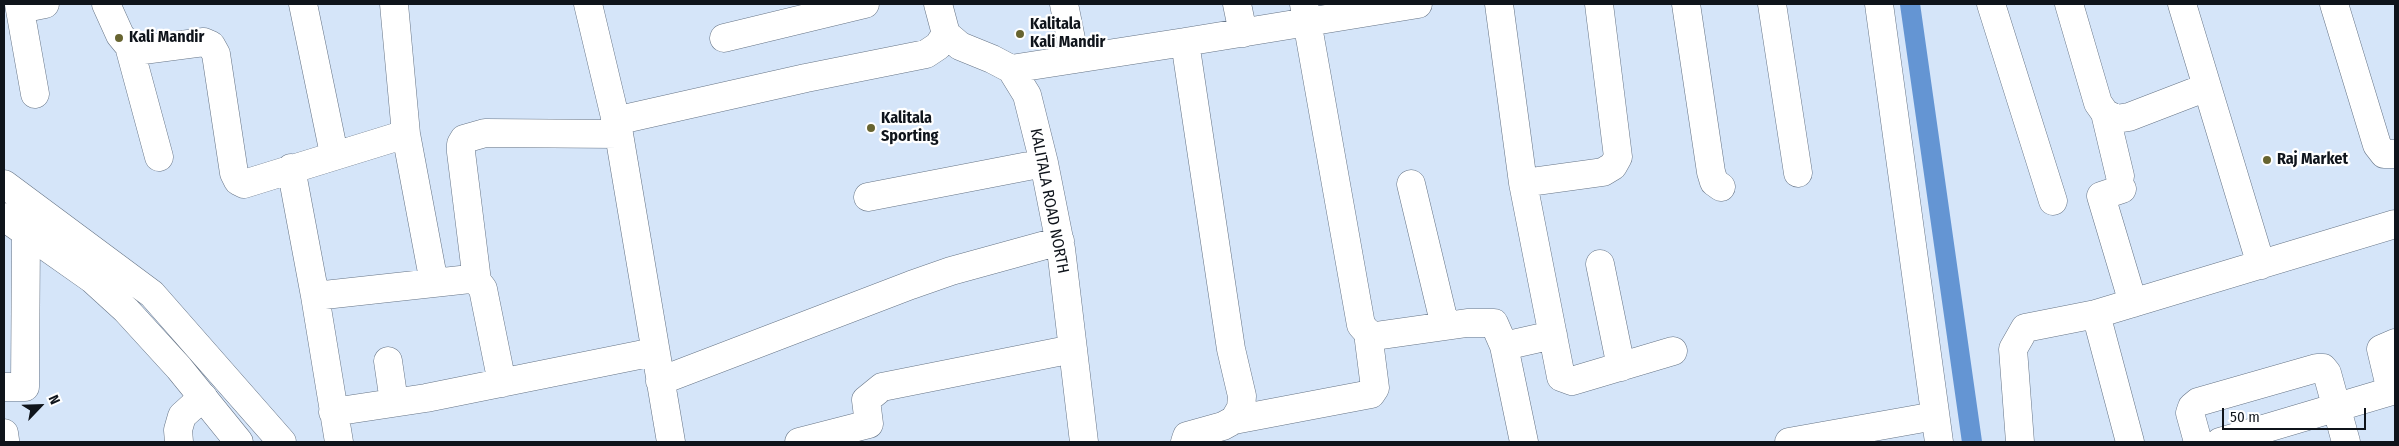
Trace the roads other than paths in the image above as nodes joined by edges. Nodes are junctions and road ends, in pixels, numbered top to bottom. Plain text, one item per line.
1 (106, 4) edge
2 (303, 4) edge
3 (394, 4) edge
4 (588, 4) edge
5 (865, 4) edge
6 (938, 4) edge
7 (1064, 4) edge
8 (1237, 4) edge
9 (1416, 4) edge
10 (1500, 4) edge
11 (1598, 4) edge
12 (1686, 4) edge
13 (1772, 4) edge
14 (1879, 4) edge
15 (1991, 4) edge
16 (2069, 4) edge
17 (2182, 4) edge
18 (2334, 4) edge
19 (28, 5) edge
20 (1306, 13) edge
21 (1243, 33) junction
22 (946, 34) junction
23 (724, 38) dead end
24 (1184, 42) junction
25 (129, 46) junction
26 (1075, 59) junction
27 (1011, 69) junction
28 (2207, 87) junction
29 (35, 94) dead end
30 (2104, 113) junction
31 (617, 128) junction
32 (406, 134) junction
33 (334, 154) junction
34 (2395, 154) edge
35 (159, 157) dead end
36 (1044, 163) junction
37 (291, 168) junction
38 (1798, 173) dead end
39 (1523, 183) junction
40 (4, 184) edge
41 (1411, 184) dead end
42 (1721, 187) dead end
43 (868, 197) dead end
44 (2053, 201) dead end
45 (4, 217) edge
46 (2395, 224) edge
47 (26, 233) junction
48 (1060, 241) junction
49 (1600, 264) dead end
50 (2260, 264) junction
51 (477, 281) junction
52 (434, 283) junction
53 (315, 296) junction
54 (2133, 303) junction
55 (2096, 314) junction
56 (1445, 326) junction
57 (1368, 333) junction
58 (1553, 335) junction
59 (2395, 343) edge
60 (1504, 346) junction
61 (1073, 350) junction
62 (1673, 351) dead end
63 (654, 352) junction
64 (388, 361) dead end
65 (1621, 367) junction
66 (660, 381) junction
67 (502, 383) junction
68 (4, 387) edge
69 (2393, 391) edge
70 (203, 397) junction
71 (394, 402) junction
72 (2336, 407) junction
73 (333, 412) junction
74 (1234, 420) junction
75 (1937, 429) edge
76 (179, 442) edge
77 (239, 442) edge
78 (282, 442) edge
79 (339, 442) edge
80 (671, 442) edge
81 (799, 442) edge
82 (1084, 442) edge
83 (1185, 442) edge
84 (1524, 442) edge
85 (1789, 442) edge
86 (2020, 442) edge
87 (2130, 442) edge
88 (2198, 442) edge
89 (2220, 442) edge
90 (2346, 442) edge

1 - 25 street
2 - 33 street
3 - 32 street
4 - 31 street
5 - 23 street
6 - 22 street
7 - 26 street
8 - 21 street
9 - 20 street
10 - 39 street
11 - 39 street
12 - 42 street
13 - 38 street
14 - 75 street
15 - 44 street
16 - 30 street
17 - 28 street
18 - 34 street
19 - 29 street
20 - 21 street
20 - 57 street
21 - 24 street
22 - 27 street
22 - 31 street
24 - 26 street
24 - 74 street
25 - 35 street
25 - 37 street
26 - 27 street
27 - 36 street, KALITALA ROAD NORTH
28 - 30 street
28 - 50 street
30 - 54 street
31 - 51 street
31 - 63 street
32 - 33 street
32 - 52 street
33 - 37 street
36 - 43 street
36 - 48 street, KALITALA ROAD NORTH
37 - 53 street
39 - 58 street
40 - 78 street
41 - 56 street
45 - 47 street
46 - 50 street
47 - 68 street
47 - 70 street
48 - 61 street, KALITALA ROAD NORTH
48 - 66 street
49 - 65 street
50 - 54 street
51 - 52 street
51 - 67 street
52 - 53 street
53 - 73 street
54 - 55 street
55 - 86 street
55 - 87 street
56 - 57 street
56 - 60 street
57 - 74 street
58 - 60 street
58 - 65 street
59 - 69 street
60 - 84 street
61 - 81 street
61 - 82 street, KALITALA ROAD NORTH
62 - 65 street
63 - 66 street
63 - 67 street
64 - 71 street
66 - 80 street
67 - 71 street
69 - 72 street
70 - 76 street
70 - 77 street
71 - 73 street
72 - 88 street
72 - 89 street
72 - 90 street
73 - 79 street
74 - 83 street
75 - 85 street

